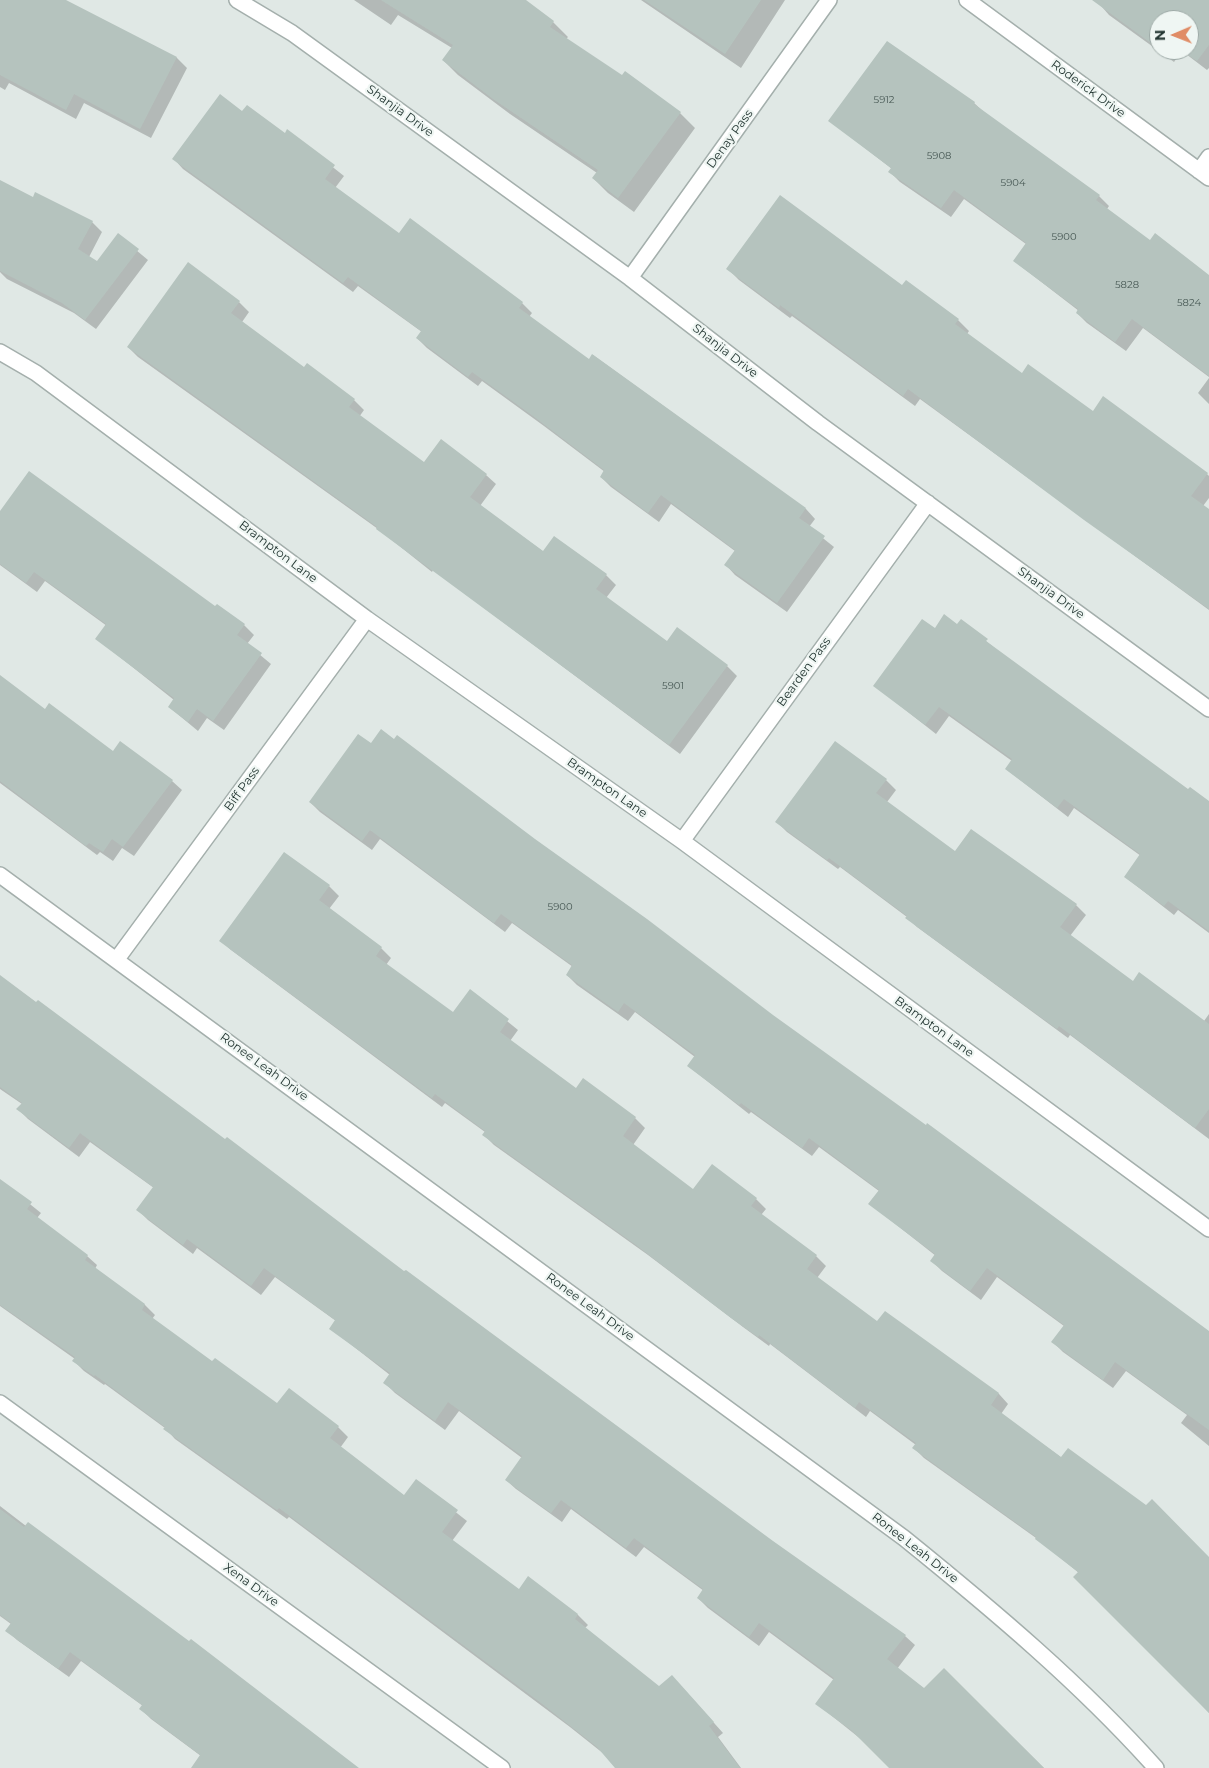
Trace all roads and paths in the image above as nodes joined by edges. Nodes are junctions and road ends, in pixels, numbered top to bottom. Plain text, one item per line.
1 (238, 0) edge
2 (829, 0) edge
3 (967, 0) edge
4 (1209, 157) edge
5 (1204, 174) edge
6 (630, 278) junction
7 (0, 352) edge
8 (928, 503) junction
9 (368, 619) junction
10 (1209, 709) edge
11 (682, 841) junction
12 (0, 875) edge
13 (117, 959) junction
14 (1209, 1230) edge
15 (0, 1403) edge
16 (502, 1768) edge
17 (1156, 1768) edge

1 - 6 street, Shanjia Drive
2 - 6 street, Denay Pass
3 - 5 street, Roderick Drive
4 - 5 street
6 - 8 street, Shanjia Drive
7 - 9 street, Brampton Lane
8 - 10 street, Shanjia Drive
8 - 11 street, Bearden Pass
9 - 11 street, Brampton Lane
9 - 13 street, Biff Pass
11 - 14 street, Brampton Lane
12 - 13 street, Ronee Leah Drive
13 - 17 street, Ronee Leah Drive
15 - 16 street, Xena Drive

